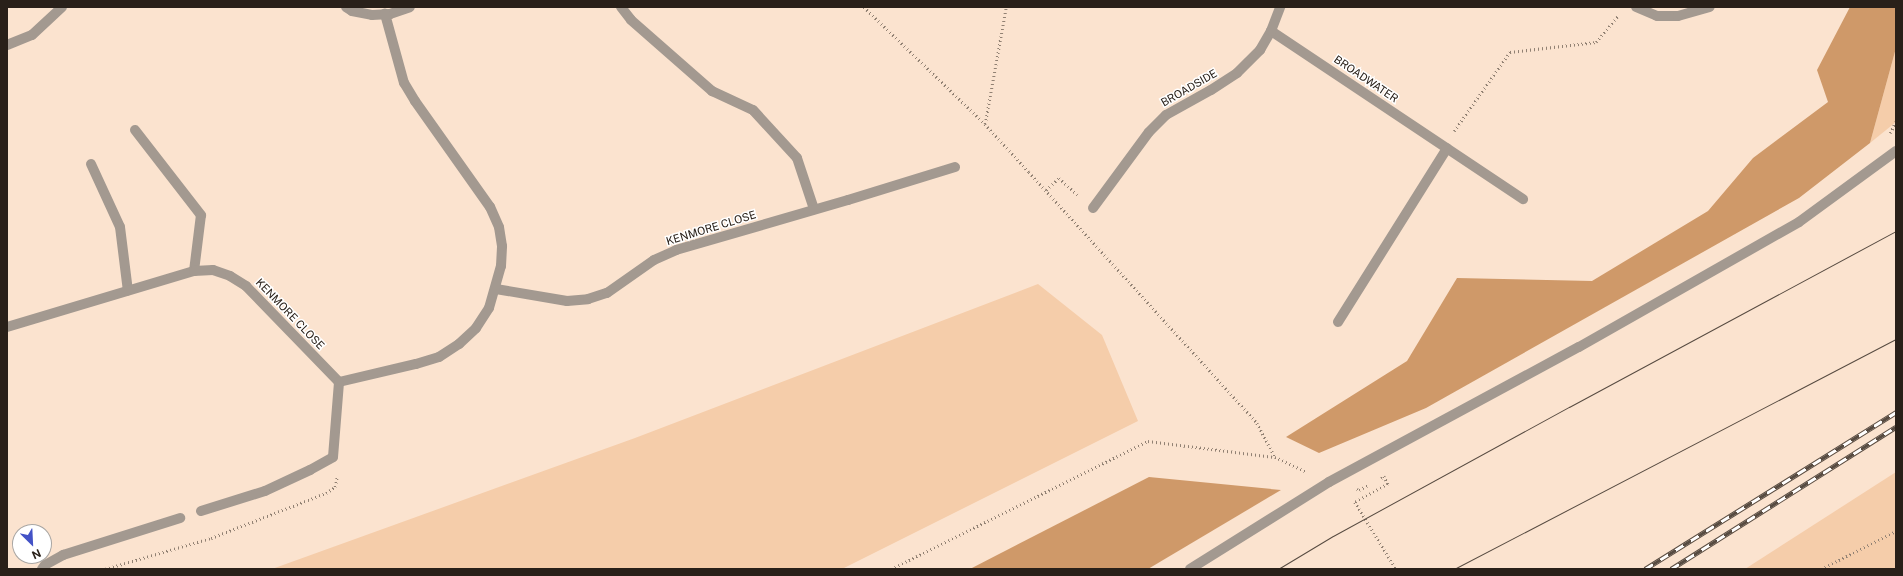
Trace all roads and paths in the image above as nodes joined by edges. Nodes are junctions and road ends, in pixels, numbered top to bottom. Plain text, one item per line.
1 (62, 7) edge
2 (346, 7) edge
3 (410, 7) edge
4 (621, 7) edge
5 (864, 7) edge
6 (1006, 7) edge
7 (1280, 7) edge
8 (1636, 7) edge
9 (1710, 7) edge
10 (1621, 13) dead end
11 (385, 14) junction
12 (1271, 31) junction
13 (7, 45) edge
14 (985, 124) junction
15 (135, 130) dead end
16 (1445, 147) junction
17 (1896, 151) edge
18 (91, 164) dead end
19 (955, 167) dead end
20 (1046, 190) junction
21 (1523, 199) dead end
22 (1093, 208) joint
23 (814, 209) junction
24 (194, 271) junction
25 (496, 289) junction
26 (128, 291) junction
27 (1338, 322) dead end
28 (7, 327) edge
29 (339, 382) junction
30 (333, 457) junction
31 (1275, 457) junction
32 (1378, 480) dead end
33 (1329, 482) junction
34 (1372, 483) dead end
35 (1359, 490) dead end
36 (201, 511) dead end
37 (180, 518) dead end
38 (1896, 531) edge
39 (42, 569) edge
40 (106, 569) edge
41 (891, 569) edge
42 (1190, 569) edge
43 (1396, 569) edge
44 (1820, 569) edge

1 - 13 street
2 - 11 street
3 - 11 street
4 - 23 street
5 - 14 path
6 - 14 path
7 - 12 street, BROADSIDE
8 - 9 street
10 - 16 path
11 - 25 street
12 - 16 street, BROADWATER
12 - 22 street, BROADSIDE
14 - 20 path
15 - 24 street
16 - 21 street, BROADWATER
16 - 27 street
17 - 33 street
18 - 26 street
19 - 23 street, KENMORE CLOSE
20 - 22 path
20 - 31 path
23 - 25 street, KENMORE CLOSE
24 - 26 street, KENMORE CLOSE
24 - 29 street, KENMORE CLOSE
25 - 29 street
26 - 28 street, KENMORE CLOSE
29 - 30 street
30 - 36 street
30 - 40 path
31 - 33 path
31 - 41 path
32 - 43 path
33 - 42 street
34 - 35 path
37 - 39 street
38 - 44 path

